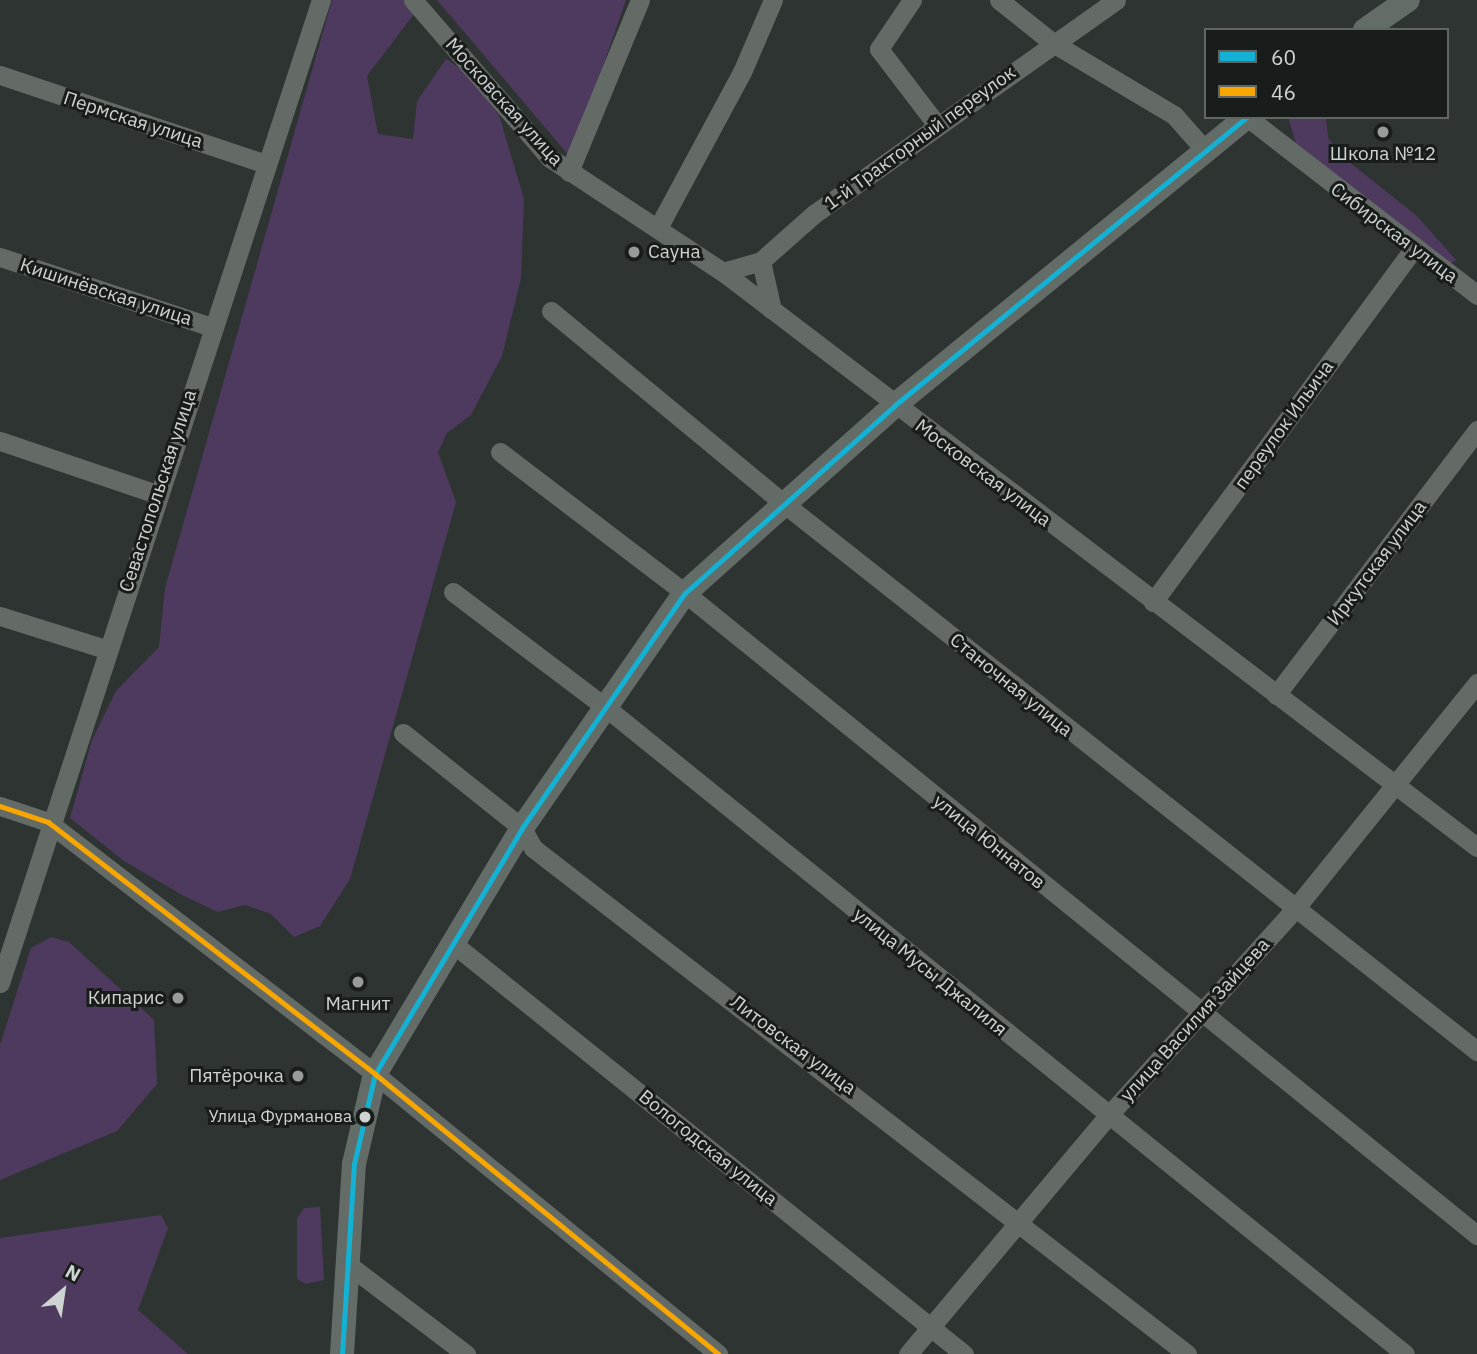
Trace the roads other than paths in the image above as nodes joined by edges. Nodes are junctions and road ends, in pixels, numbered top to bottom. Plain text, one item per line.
1 (321, 0) edge
2 (413, 0) edge
3 (640, 0) edge
4 (773, 0) edge
5 (912, 0) edge
6 (999, 0) edge
7 (1116, 0) edge
8 (1408, 0) edge
9 (1368, 28) edge
10 (1052, 43) junction
11 (0, 75) edge
12 (1244, 119) edge
13 (1250, 119) edge
14 (937, 125) junction
15 (1204, 149) junction
16 (266, 164) junction
17 (569, 172) junction
18 (659, 226) junction
19 (1414, 248) junction
20 (0, 257) edge
21 (761, 261) junction
22 (723, 272) junction
23 (1477, 296) edge
24 (772, 310) junction
25 (551, 311) dead end
26 (212, 327) junction
27 (895, 405) junction
28 (1477, 430) edge
29 (0, 441) edge
30 (500, 452) dead end
31 (157, 494) junction
32 (782, 502) junction
33 (453, 592) dead end
34 (685, 593) junction
35 (1153, 602) junction
36 (0, 616) edge
37 (105, 649) junction
38 (1477, 683) edge
39 (1276, 695) junction
40 (604, 706) junction
41 (403, 733) dead end
42 (1395, 786) junction
43 (0, 806) edge
44 (48, 822) junction
45 (522, 828) junction
46 (1477, 848) edge
47 (1294, 911) junction
48 (451, 942) junction
49 (0, 983) edge
50 (1201, 1015) junction
51 (1477, 1051) edge
52 (375, 1074) junction
53 (1107, 1117) junction
54 (1020, 1219) junction
55 (1477, 1235) edge
56 (346, 1263) junction
57 (930, 1327) junction
58 (342, 1354) edge
59 (466, 1354) edge
60 (718, 1354) edge
61 (908, 1354) edge
62 (964, 1354) edge
63 (1187, 1354) edge
64 (1405, 1354) edge

1 - 16 street, Севастопольская улица
2 - 17 street, Московская улица
3 - 17 street
4 - 18 street
5 - 14 street
6 - 10 street
7 - 10 street, 1-й Тракторный переулок
8 - 9 main road
10 - 14 street, 1-й Тракторный переулок
10 - 15 street
11 - 16 street, Пермская улица
12 - 15 main road
13 - 19 street, Сибирская улица
14 - 21 street, 1-й Тракторный переулок
15 - 27 main road
16 - 26 street, Севастопольская улица
17 - 18 street, Московская улица
18 - 22 street, Московская улица
19 - 23 street, Сибирская улица
19 - 35 street, переулок Ильича
20 - 26 street, Кишинёвская улица
21 - 22 street, 1-й Тракторный переулок
21 - 24 street
22 - 24 street, Московская улица
24 - 27 street, Московская улица
25 - 32 street, Станочная улица
26 - 31 street, Севастопольская улица
27 - 32 main road
27 - 35 street, Московская улица
28 - 39 street, Иркутская улица
29 - 31 street
30 - 34 street, улица Юннатов
31 - 37 street, Севастопольская улица
32 - 34 main road
32 - 47 street, Станочная улица
33 - 40 street, улица Мусы Джалиля
34 - 40 main road
34 - 50 street, улица Юннатов
35 - 39 street, Московская улица
36 - 37 street
37 - 44 street, Севастопольская улица
38 - 42 street, улица Василия Зайцева
39 - 42 street, Московская улица
40 - 45 main road
40 - 53 street, улица Мусы Джалиля
41 - 45 street, Литовская улица
42 - 46 street, Московская улица
42 - 47 street, улица Василия Зайцева
43 - 44 street
44 - 49 street, Севастопольская улица
44 - 52 street
45 - 48 main road
45 - 54 street, Литовская улица
47 - 50 street, улица Василия Зайцева
47 - 51 street, Станочная улица
48 - 52 main road
48 - 57 street, Вологодская улица
50 - 53 street, улица Василия Зайцева
50 - 55 street, улица Юннатов
52 - 56 main road
52 - 60 street
53 - 54 street, улица Василия Зайцева
53 - 64 street, улица Мусы Джалиля
54 - 57 street, улица Василия Зайцева
54 - 63 street, Литовская улица
56 - 58 main road
56 - 59 street
57 - 61 street, улица Василия Зайцева
57 - 62 street, Вологодская улица

